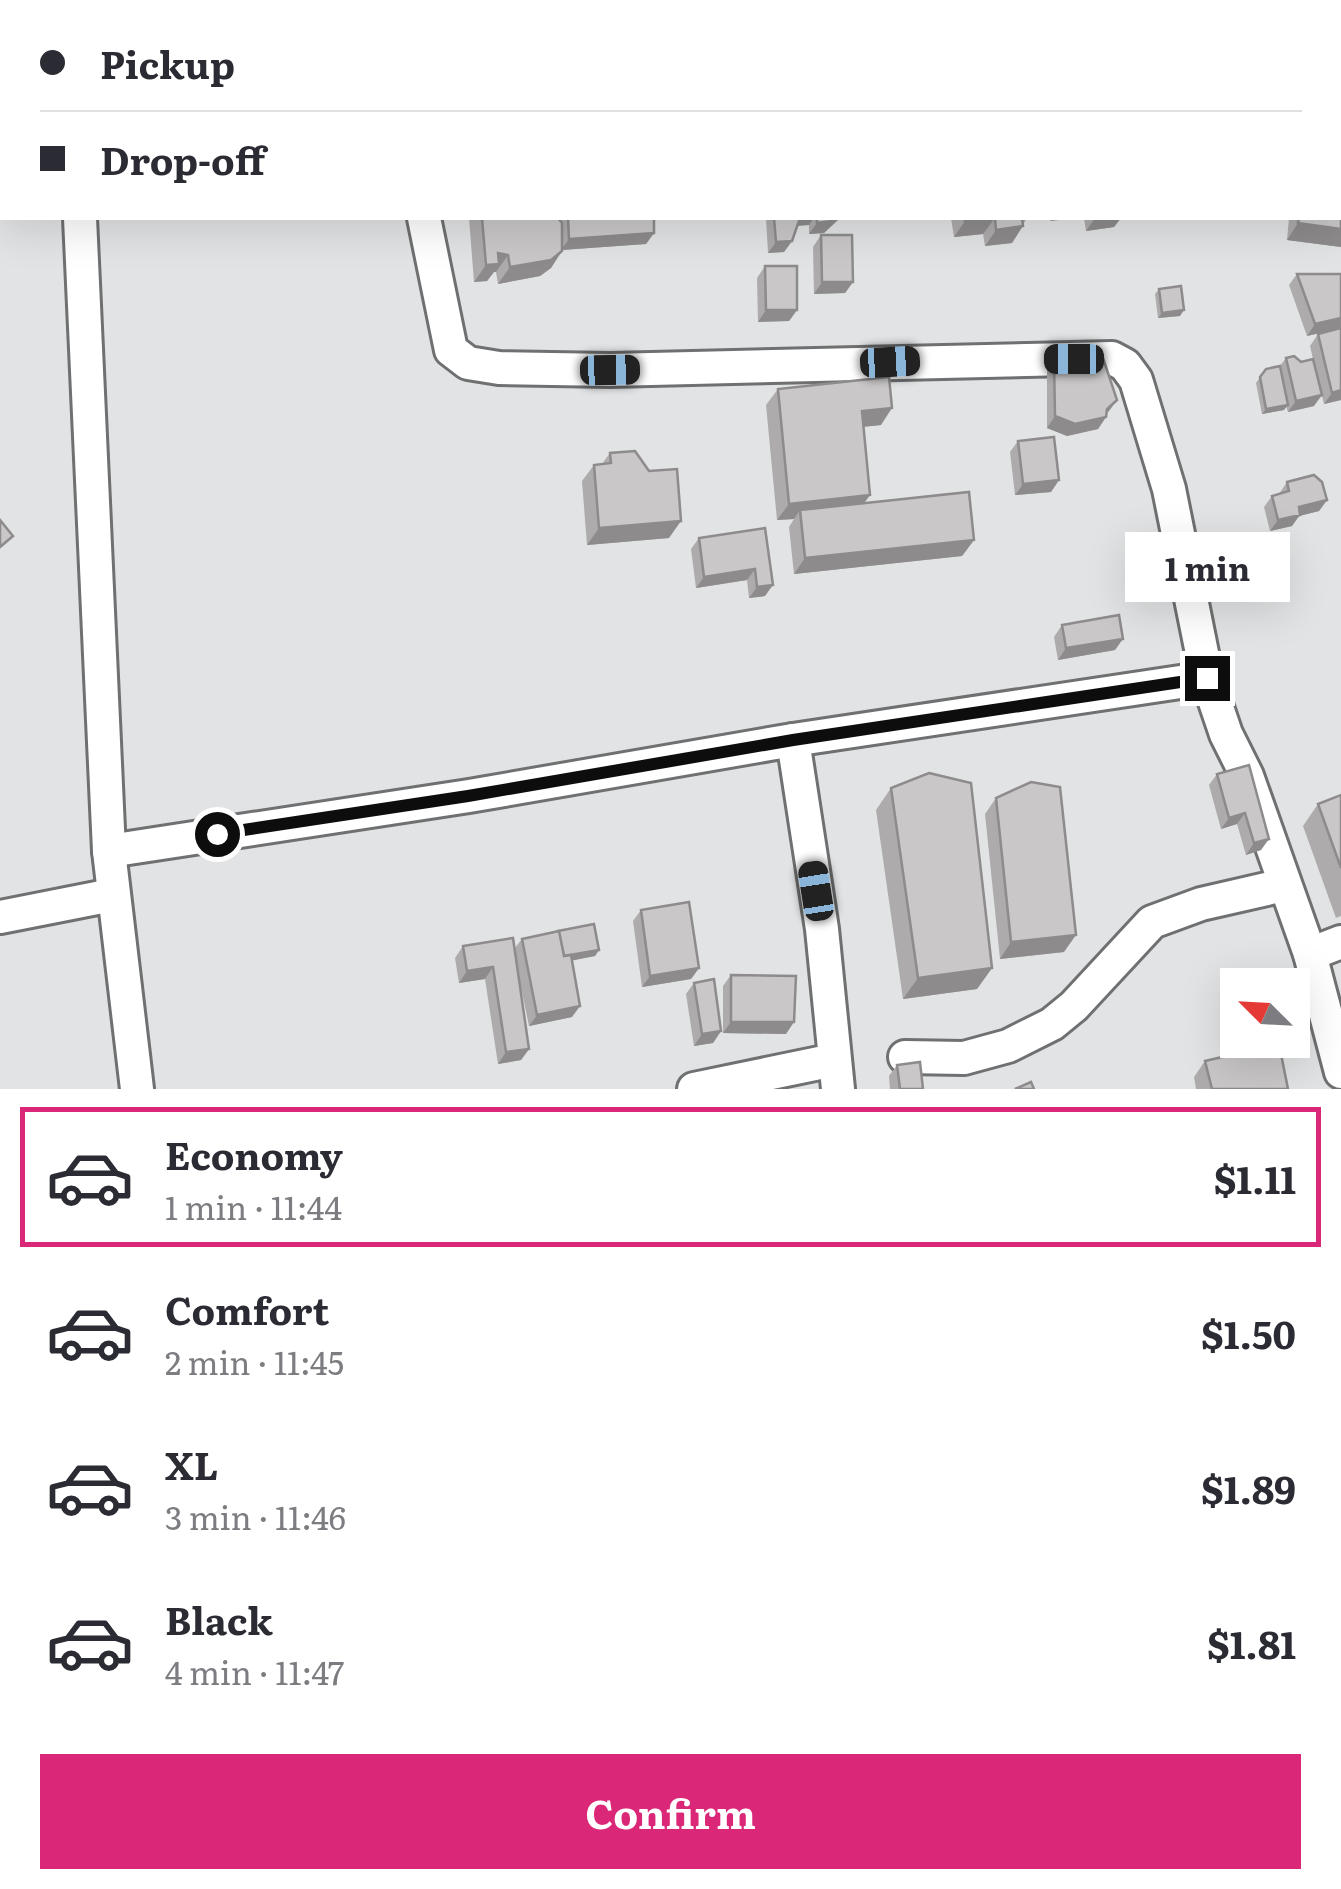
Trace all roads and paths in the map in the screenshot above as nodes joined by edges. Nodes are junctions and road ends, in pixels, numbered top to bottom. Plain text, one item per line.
1 (80, 220) edge
2 (424, 220) edge
3 (1207, 678) junction
4 (793, 740) junction
5 (109, 851) junction
6 (1284, 884) junction
7 (112, 895) junction
8 (0, 917) edge
9 (1341, 942) edge
10 (1310, 954) junction
11 (905, 1057) dead end
12 (1341, 1072) edge
13 (836, 1075) edge
14 (137, 1089) edge
15 (694, 1089) edge

1 - 5 street
2 - 3 street
3 - 4 street
3 - 6 street
4 - 5 street
4 - 13 street
5 - 7 street
6 - 10 street
6 - 11 street
7 - 8 street
7 - 14 street
9 - 10 street
10 - 12 street
13 - 15 street

